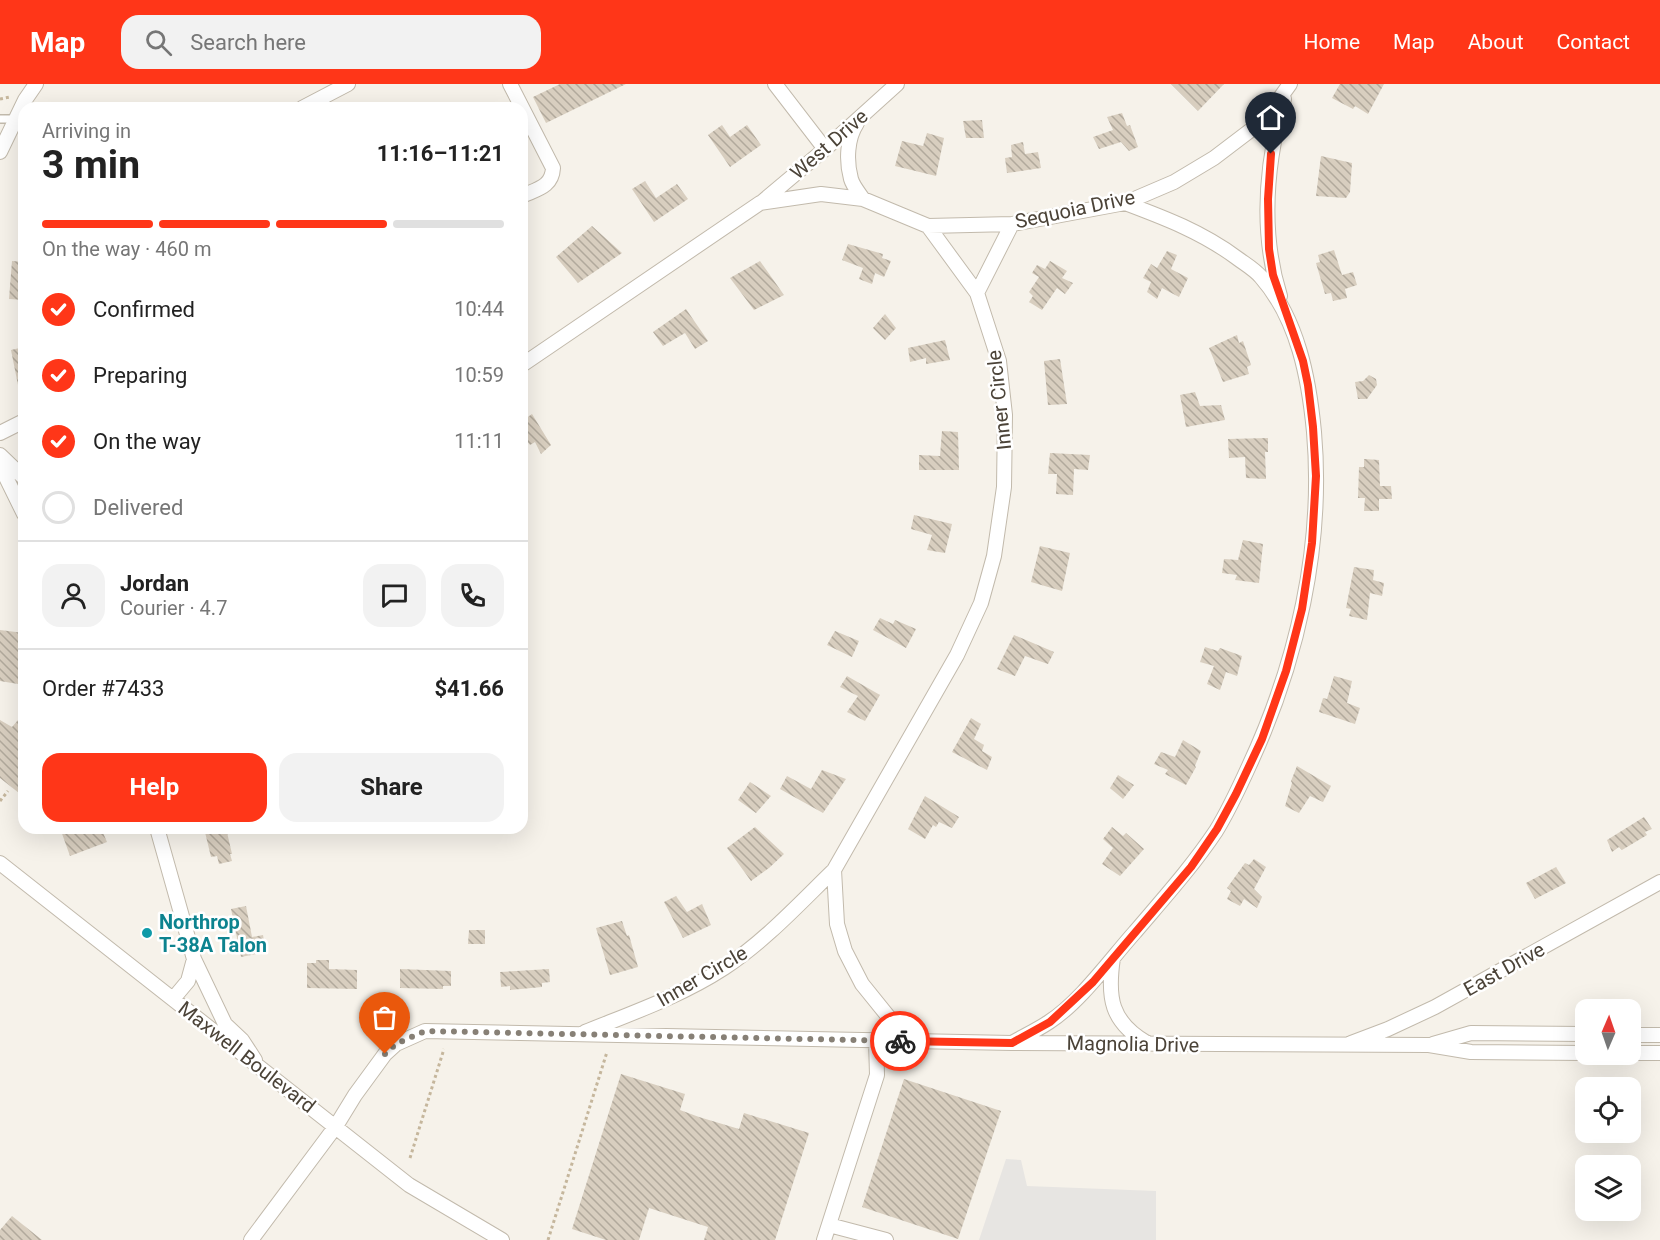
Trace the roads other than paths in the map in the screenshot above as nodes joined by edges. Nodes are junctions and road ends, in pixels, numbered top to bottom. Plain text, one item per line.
1 (36, 84) edge
2 (348, 84) edge
3 (510, 84) edge
4 (775, 84) edge
5 (897, 84) edge
6 (1288, 88) edge
7 (26, 102) edge
8 (314, 102) edge
9 (519, 102) edge
10 (18, 116) edge
11 (861, 116) junction
12 (0, 118) edge
13 (16, 119) junction
14 (528, 119) edge
15 (825, 149) junction
16 (0, 152) edge
17 (528, 193) edge
18 (863, 199) junction
19 (760, 203) junction
20 (1125, 203) junction
21 (1012, 224) junction
22 (928, 226) junction
23 (977, 293) junction
24 (1286, 315) junction
25 (528, 360) edge
26 (18, 424) edge
27 (0, 433) edge
28 (0, 455) edge
29 (0, 465) edge
30 (18, 472) edge
31 (18, 502) edge
32 (160, 834) edge
33 (0, 863) edge
34 (834, 870) junction
35 (1660, 882) edge
36 (1113, 957) junction
37 (194, 959) junction
38 (173, 999) junction
39 (580, 1034) junction
40 (1575, 1034) edge
41 (1641, 1035) edge
42 (1658, 1035) edge
43 (876, 1040) junction
44 (908, 1041) junction
45 (1012, 1043) junction
46 (1149, 1044) junction
47 (1429, 1045) junction
48 (1342, 1046) junction
49 (1575, 1053) edge
50 (1641, 1053) edge
51 (1658, 1053) edge
52 (261, 1069) junction
53 (336, 1126) junction
54 (829, 1225) junction
55 (251, 1240) edge
56 (502, 1240) edge
57 (824, 1240) edge
58 (886, 1240) edge

1 - 7 street
2 - 8 street
3 - 9 street
4 - 15 street
5 - 11 street, West Drive
6 - 20 street, Sequoia Drive
6 - 24 street
10 - 13 street
11 - 15 street, West Drive
11 - 18 street
12 - 13 lane
13 - 16 street
14 - 17 street
15 - 19 street, West Drive
18 - 19 street
18 - 22 street
19 - 25 street
20 - 21 street, Sequoia Drive
20 - 24 street
21 - 22 street, Sequoia Drive
21 - 23 street
22 - 23 street, Inner Circle
23 - 34 street, Inner Circle
24 - 36 street
26 - 27 street
28 - 30 street
29 - 31 street
32 - 37 street
33 - 38 street, Maxwell Boulevard
34 - 39 street, Inner Circle
34 - 44 street
35 - 48 street, East Drive
36 - 45 street
36 - 46 street
37 - 38 street
37 - 52 street
38 - 52 street, Maxwell Boulevard
39 - 43 street, Magnolia Drive
39 - 53 street, Magnolia Drive
40 - 47 street, Magnolia Drive
41 - 42 street
42 - 51 lane
43 - 44 street, Magnolia Drive
43 - 54 street
44 - 45 street, Magnolia Drive
45 - 46 street, Magnolia Drive
46 - 48 street, Magnolia Drive
47 - 48 street, Magnolia Drive
47 - 49 street, Magnolia Drive
50 - 51 street
52 - 53 street, Maxwell Boulevard
53 - 55 street, Magnolia Drive
53 - 56 street, Maxwell Boulevard
54 - 57 street
54 - 58 street

